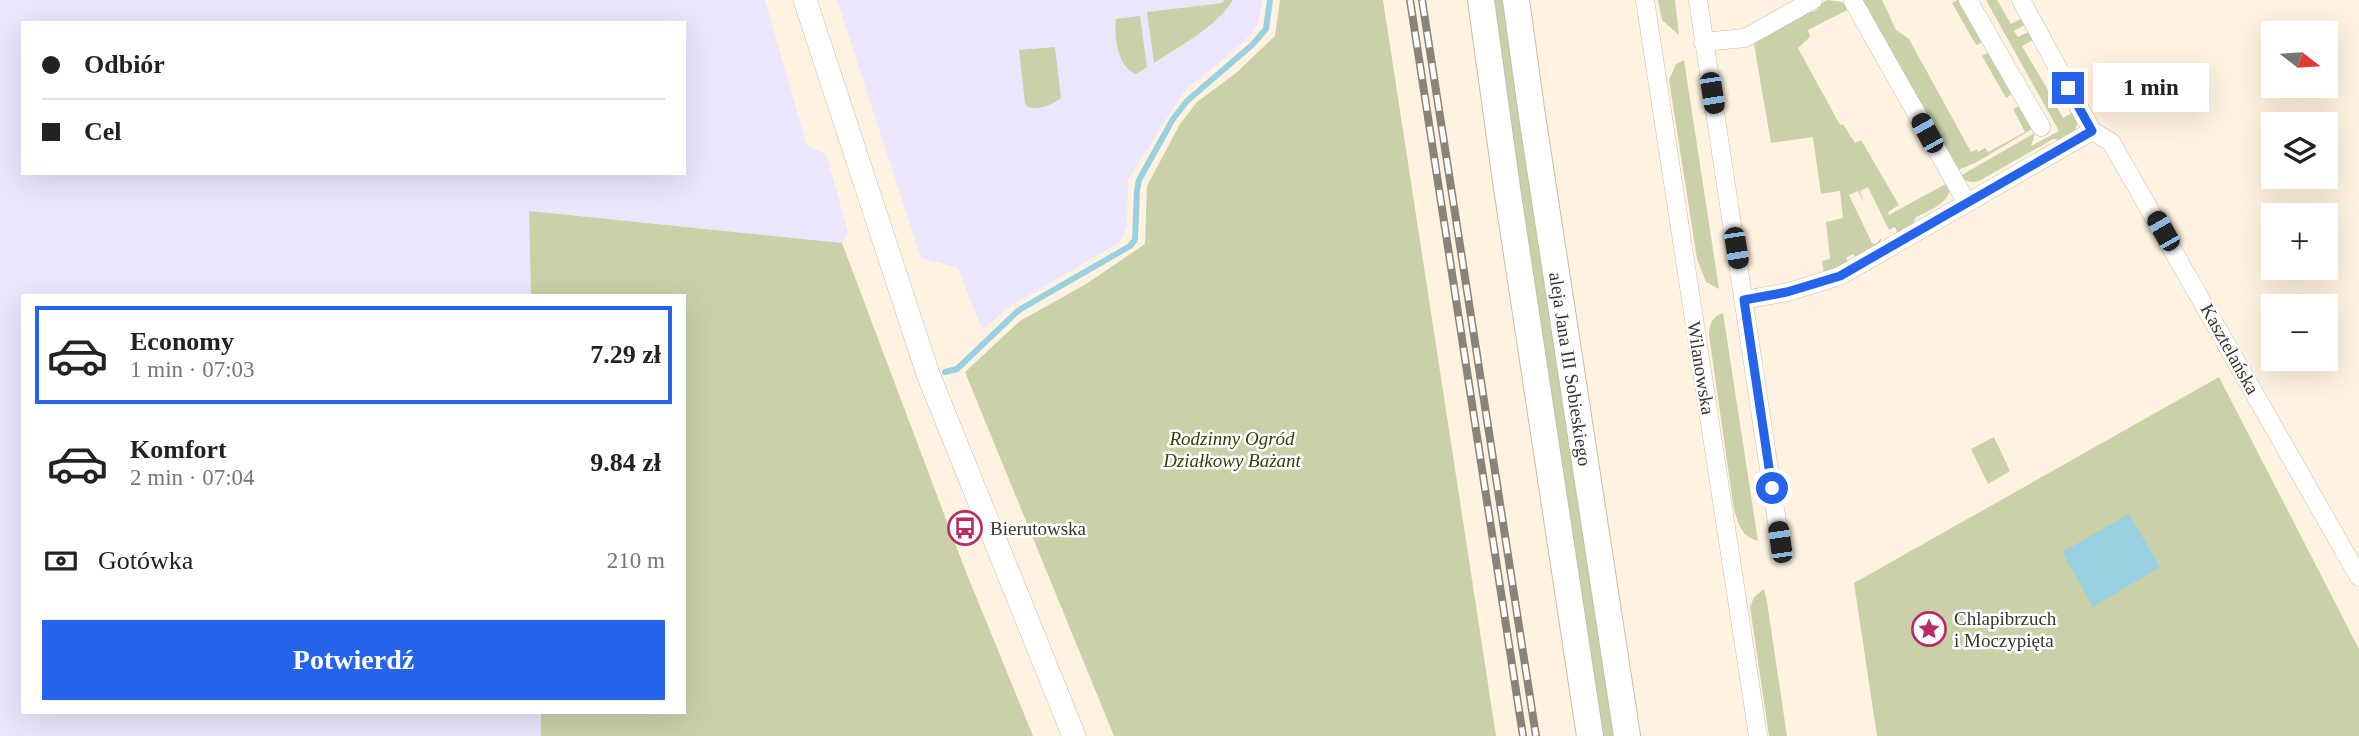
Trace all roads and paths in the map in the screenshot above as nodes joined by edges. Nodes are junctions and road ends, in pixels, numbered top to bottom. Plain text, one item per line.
1 (804, 0) edge
2 (1480, 0) edge
3 (1516, 0) edge
4 (1645, 0) edge
5 (1698, 0) edge
6 (1813, 0) edge
7 (1968, 0) edge
8 (2021, 0) edge
9 (1853, 1) edge
10 (1703, 42) junction
11 (2041, 127) dead end
12 (2092, 131) junction
13 (1967, 203) junction
14 (1744, 300) junction
15 (1780, 542) dead end
16 (2359, 577) edge
17 (1074, 736) edge
18 (1590, 736) edge
19 (1627, 736) edge
20 (1758, 736) edge

1 - 17 street
2 - 18 main road, aleja Jana III Sobieskiego
3 - 19 main road, aleja Jana III Sobieskiego
4 - 20 street, Wilanowska
5 - 10 street
6 - 10 street
7 - 11 street
8 - 12 street
9 - 13 street
10 - 14 street
12 - 13 street
12 - 16 street, Kasztelańska
13 - 14 street
14 - 15 street

